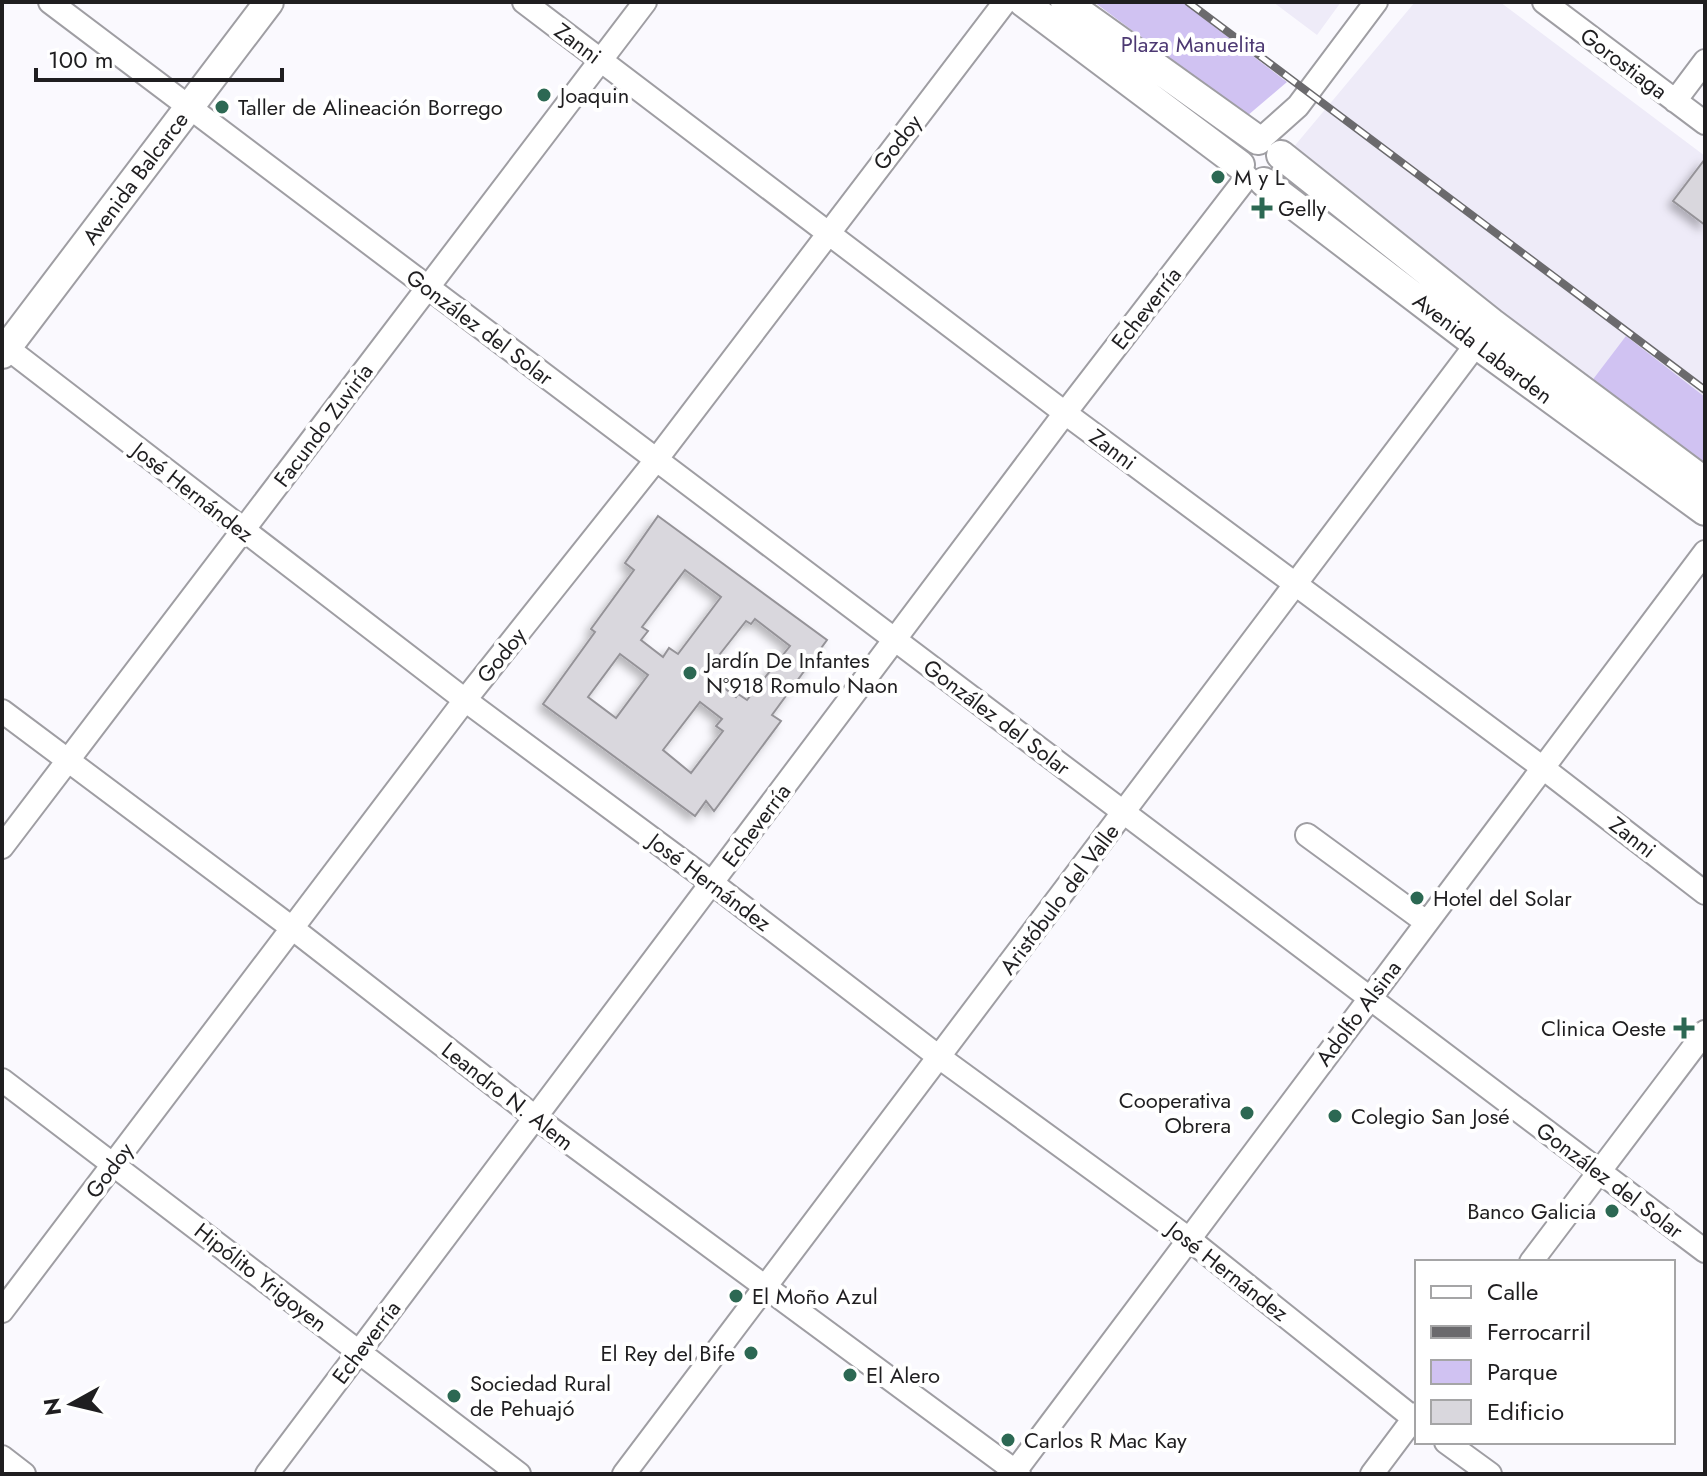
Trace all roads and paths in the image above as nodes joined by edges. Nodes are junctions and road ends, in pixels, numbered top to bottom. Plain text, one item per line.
1 (50, 2) edge
2 (247, 2) edge
3 (269, 2) edge
4 (524, 2) edge
5 (645, 2) edge
6 (1005, 2) edge
7 (1023, 2) edge
8 (1065, 2) edge
9 (1376, 2) edge
10 (1544, 2) edge
11 (601, 60) junction
12 (1705, 61) edge
13 (1675, 101) junction
14 (182, 102) junction
15 (1705, 123) edge
16 (1270, 147) junction
17 (1250, 174) junction
18 (828, 232) junction
19 (428, 287) junction
20 (1484, 334) junction
21 (3, 343) edge
22 (1065, 413) junction
23 (656, 460) junction
24 (1705, 482) edge
25 (1705, 511) edge
26 (243, 530) junction
27 (1705, 552) edge
28 (1296, 585) junction
29 (895, 640) junction
30 (465, 700) junction
31 (2, 711) edge
32 (68, 761) junction
33 (1543, 768) junction
34 (1124, 813) junction
35 (1307, 835) dead end
36 (2, 847) edge
37 (712, 883) junction
38 (1705, 893) edge
39 (1426, 922) junction
40 (292, 928) junction
41 (1369, 998) junction
42 (1705, 1032) edge
43 (939, 1057) junction
44 (2, 1080) edge
45 (535, 1117) junction
46 (114, 1163) junction
47 (1599, 1171) junction
48 (1189, 1239) junction
49 (1705, 1251) edge
50 (1532, 1260) edge
51 (764, 1289) junction
52 (2, 1311) edge
53 (358, 1352) junction
54 (1415, 1417) edge
55 (1415, 1419) edge
56 (1449, 1444) edge
57 (2, 1457) edge
58 (1016, 1473) edge
59 (24, 1474) edge
60 (267, 1474) edge
61 (519, 1474) edge
62 (624, 1474) edge
63 (1372, 1474) edge
64 (1490, 1474) edge

1 - 14 street, González del Solar
2 - 14 main road, Avenida Balcarce
3 - 14 main road, Avenida Balcarce
4 - 11 street, Zanni
5 - 11 street, Facundo Zuviría
6 - 18 street, Godoy
7 - 17 main road, Avenida Labarden
8 - 16 main road, Avenida Labarden
9 - 16 street
10 - 13 street, Gorostiaga
11 - 18 street, Zanni
11 - 19 street, Facundo Zuviría
12 - 13 street
13 - 15 street, Gorostiaga
14 - 19 street, González del Solar
14 - 21 main road, Avenida Balcarce
16 - 17 main road
16 - 17 main road
16 - 20 main road, Avenida Labarden
17 - 20 main road, Avenida Labarden
17 - 22 street, Echeverría
18 - 22 street, Zanni
18 - 23 street, Godoy
19 - 23 street, González del Solar
19 - 26 street, Facundo Zuviría
20 - 24 main road, Avenida Labarden
20 - 25 main road, Avenida Labarden
20 - 28 street, Aristóbulo del Valle
21 - 26 street, José Hernández
22 - 28 street, Zanni
22 - 29 street, Echeverría
23 - 29 street, González del Solar
23 - 30 street, Godoy
26 - 30 street, José Hernández
26 - 32 street, Facundo Zuviría
27 - 33 street, Adolfo Alsina
28 - 33 street, Zanni
28 - 34 street, Aristóbulo del Valle
29 - 34 street, González del Solar
29 - 37 street, Echeverría
30 - 37 street, José Hernández
30 - 40 street, Godoy
31 - 32 street, Leandro N. Alem
32 - 36 street, Facundo Zuviría
32 - 40 street, Leandro N. Alem
33 - 38 street, Zanni
33 - 39 street, Adolfo Alsina
34 - 41 street, González del Solar
34 - 43 street, Aristóbulo del Valle
35 - 39 street
37 - 43 street, José Hernández
37 - 45 street, Echeverría
39 - 41 street, Adolfo Alsina
40 - 45 street, Leandro N. Alem
40 - 46 street, Godoy
41 - 47 street, González del Solar
41 - 48 street, Adolfo Alsina
42 - 47 street
43 - 48 street, José Hernández
43 - 51 street, Aristóbulo del Valle
44 - 46 street, Hipólito Yrigoyen
45 - 51 street, Leandro N. Alem
45 - 53 street, Echeverría
46 - 52 street, Godoy
46 - 53 street, Hipólito Yrigoyen
47 - 49 street, González del Solar
47 - 50 street
48 - 54 street, José Hernández
48 - 58 street, Adolfo Alsina
51 - 58 street, Leandro N. Alem
51 - 62 street, Aristóbulo del Valle
53 - 60 street, Echeverría
53 - 61 street, Hipólito Yrigoyen
55 - 63 street
56 - 64 street
57 - 59 street

